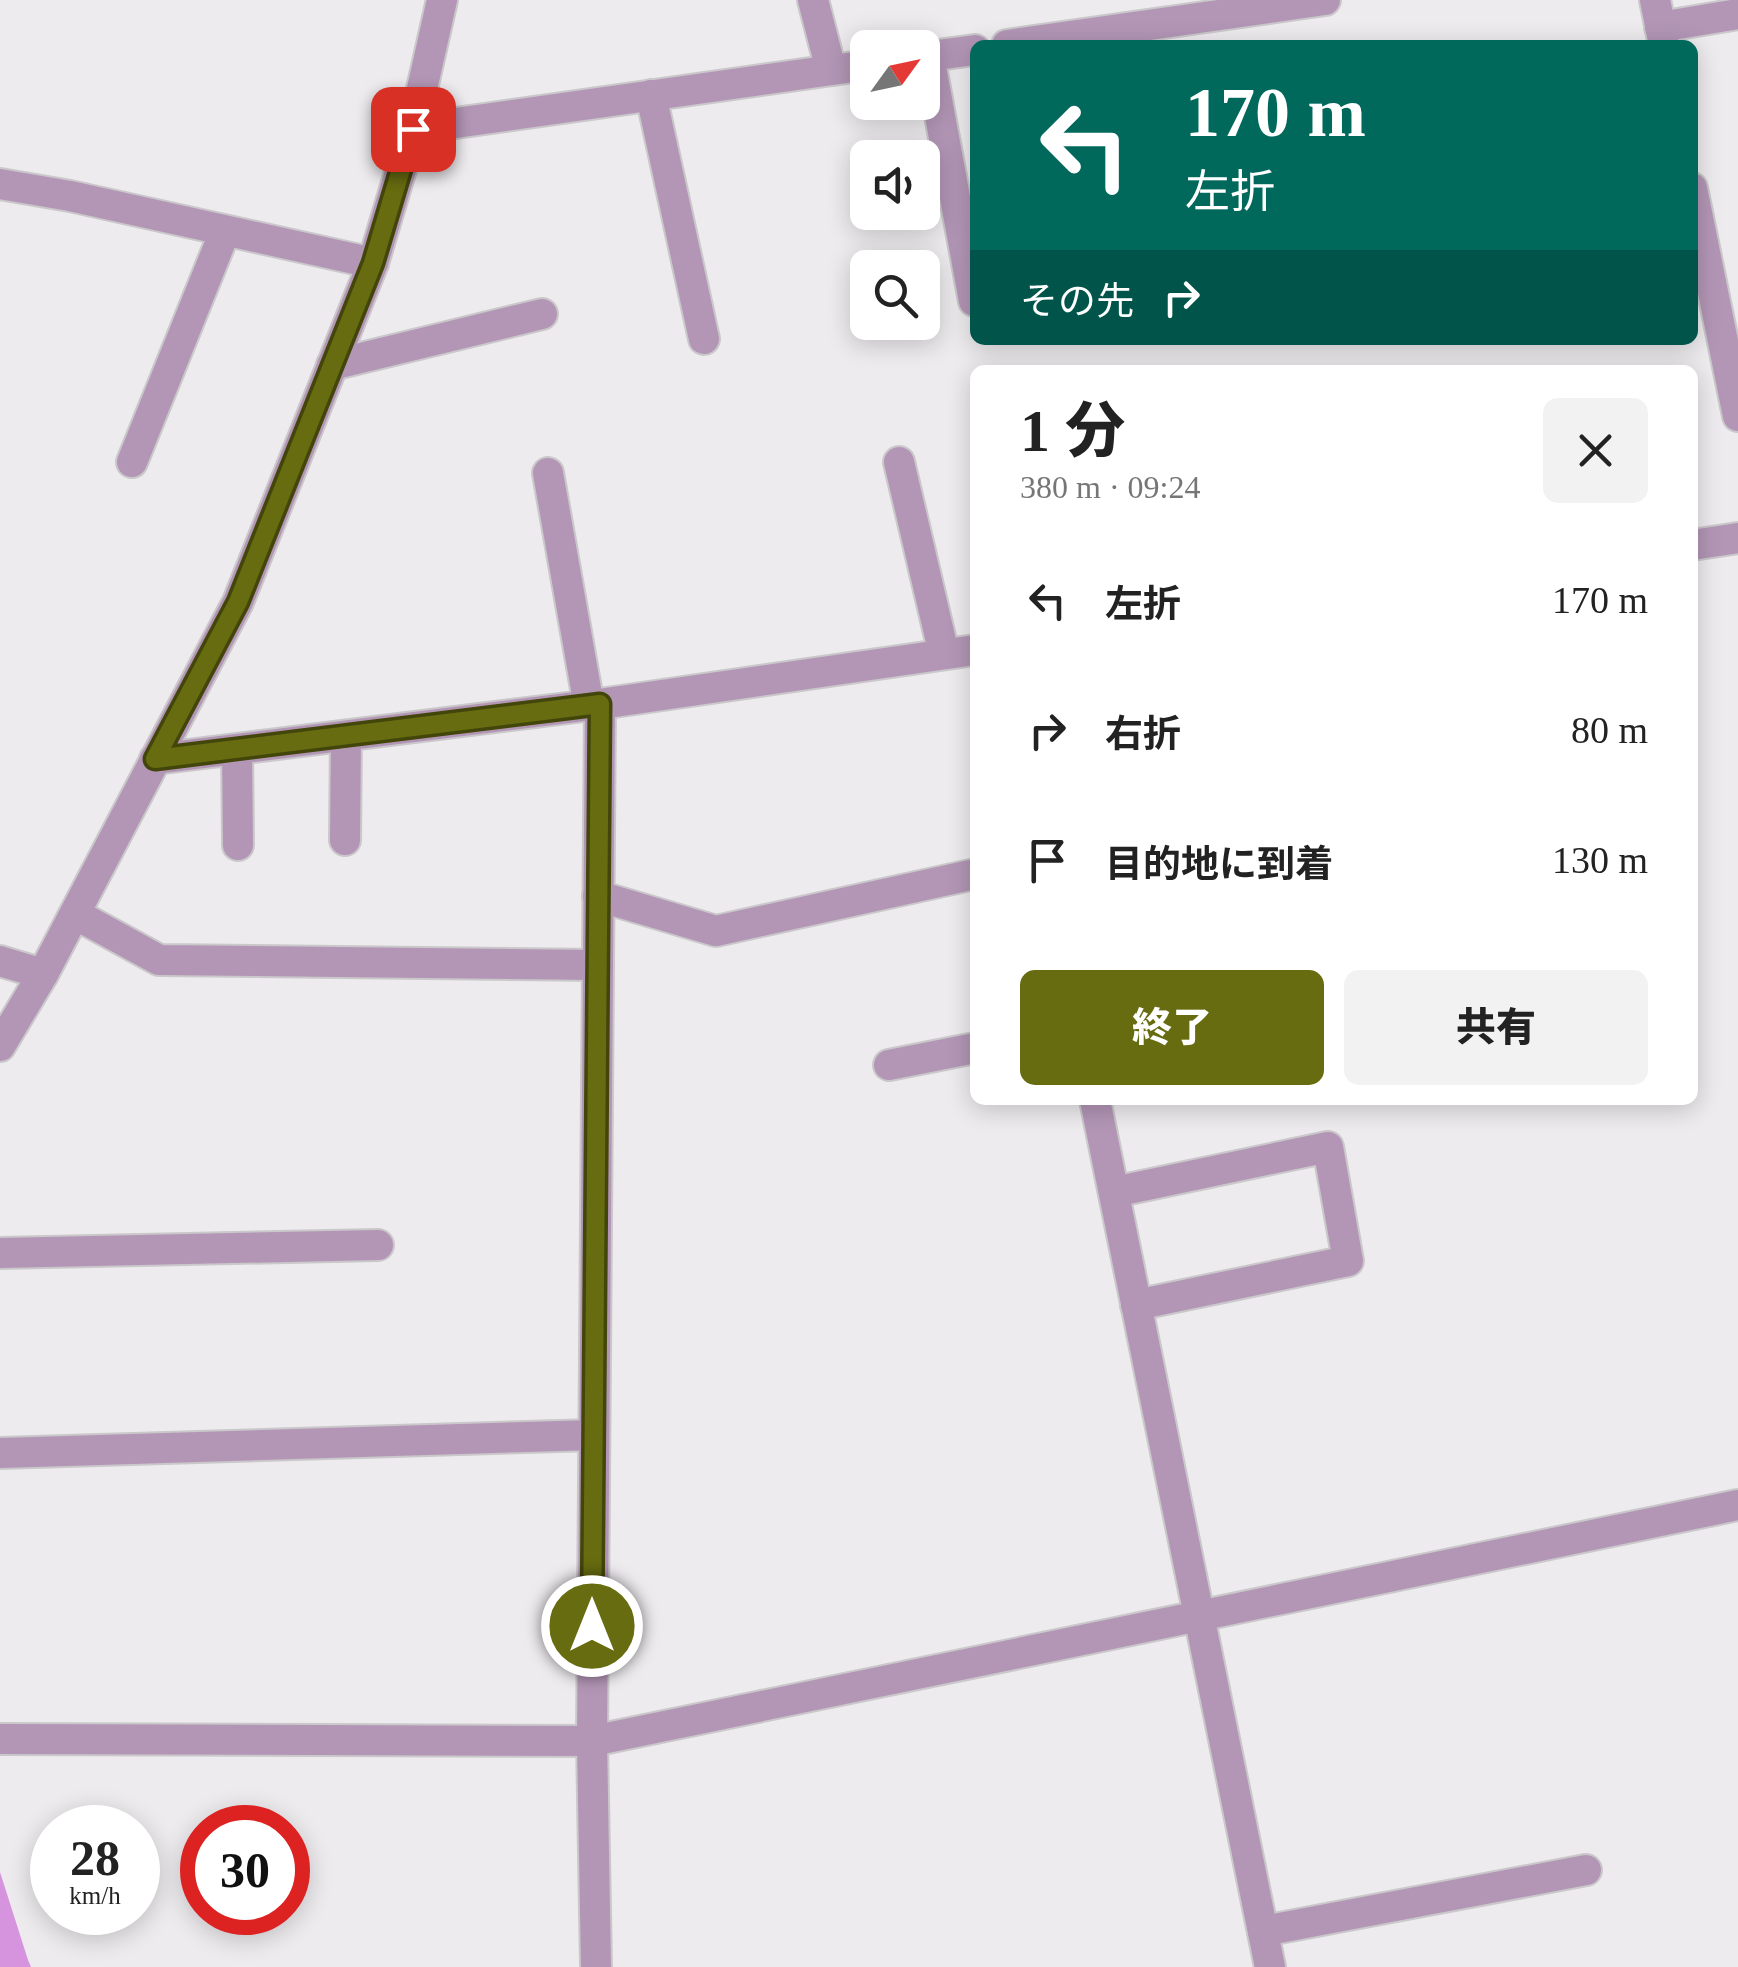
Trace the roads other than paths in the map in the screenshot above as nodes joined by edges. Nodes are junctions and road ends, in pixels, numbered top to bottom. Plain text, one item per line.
1 (442, 0) edge
2 (813, 0) edge
3 (1326, 0) edge
4 (1738, 14) edge
5 (1660, 24) edge
6 (1043, 40) edge
7 (970, 51) edge
8 (940, 55) edge
9 (850, 67) edge
10 (831, 70) junction
11 (651, 95) junction
12 (938, 120) edge
13 (413, 129) junction
14 (1, 187) edge
15 (1698, 218) edge
16 (226, 230) junction
17 (373, 263) junction
18 (970, 281) edge
19 (542, 314) dead end
20 (704, 340) dead end
21 (332, 365) junction
22 (1738, 416) edge
23 (132, 462) dead end
24 (899, 462) dead end
25 (548, 473) dead end
26 (1738, 538) edge
27 (1698, 544) edge
28 (970, 651) edge
29 (944, 654) junction
30 (594, 705) junction
31 (346, 736) junction
32 (236, 750) junction
33 (155, 759) junction
34 (344, 840) dead end
35 (238, 845) dead end
36 (970, 875) edge
37 (598, 896) junction
38 (75, 914) junction
39 (0, 961) edge
40 (598, 966) junction
41 (44, 974) junction
42 (0, 1046) edge
43 (970, 1049) edge
44 (889, 1065) dead end
45 (1096, 1105) edge
46 (1114, 1192) junction
47 (378, 1245) dead end
48 (0, 1253) edge
49 (1136, 1305) junction
50 (594, 1435) junction
51 (0, 1453) edge
52 (1738, 1505) edge
53 (1198, 1614) junction
54 (0, 1739) edge
55 (592, 1741) junction
56 (1586, 1870) dead end
57 (1263, 1931) junction
58 (596, 1967) edge
59 (1270, 1967) edge

1 - 13 street
2 - 10 street
3 - 6 street
4 - 5 street
7 - 8 street
9 - 10 street
10 - 11 street
11 - 13 street
11 - 20 street
12 - 18 street
13 - 17 street
14 - 16 street
15 - 22 street
16 - 17 street
16 - 23 street
17 - 21 street
19 - 21 street
21 - 33 street
24 - 29 street
25 - 30 street
26 - 27 street
28 - 29 street
29 - 30 street
30 - 31 street
30 - 37 street
31 - 32 street
31 - 34 street
32 - 33 street
32 - 35 street
33 - 38 street
36 - 37 street
37 - 40 street
38 - 40 street
38 - 41 street
39 - 41 street
40 - 50 street
41 - 42 street
43 - 44 street
45 - 46 street
46 - 49 street
46 - 49 street
47 - 48 street
49 - 53 street
50 - 51 street
50 - 55 street
52 - 53 street
53 - 55 street
53 - 57 street
54 - 55 street
55 - 58 street
56 - 57 street
57 - 59 street

